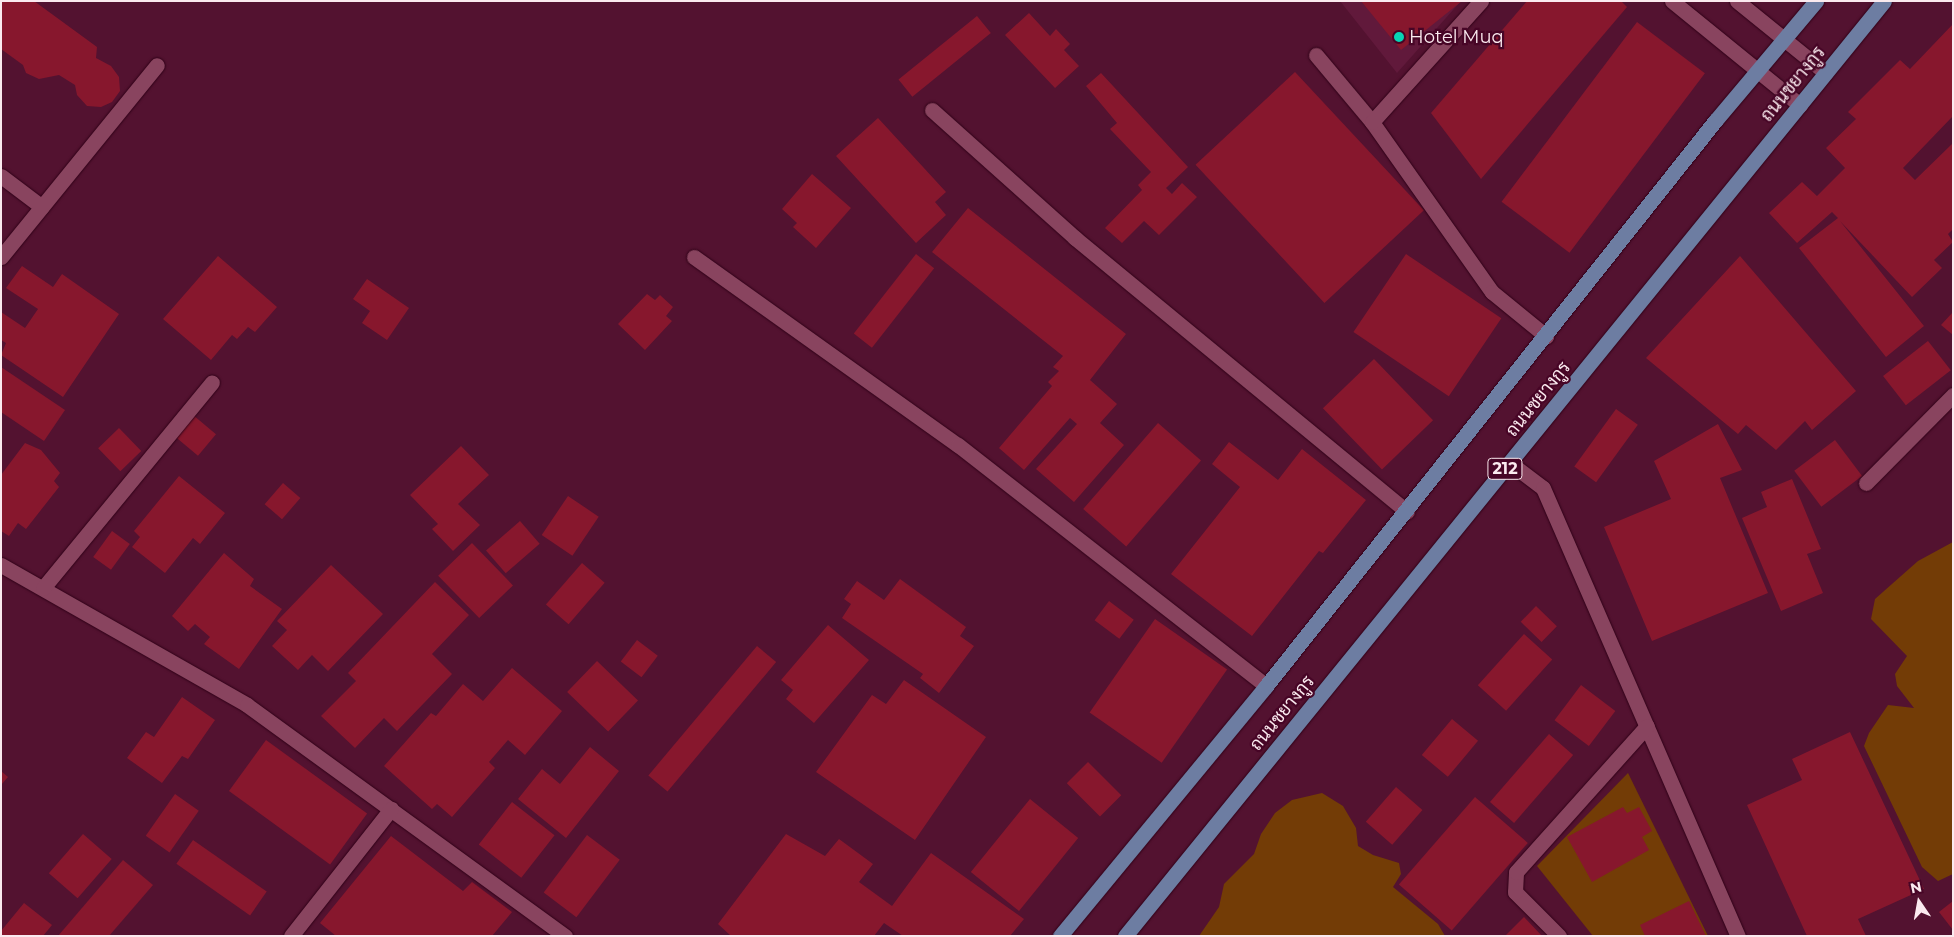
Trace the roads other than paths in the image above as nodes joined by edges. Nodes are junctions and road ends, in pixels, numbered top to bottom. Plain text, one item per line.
1 (1482, 1) edge
2 (1672, 1) edge
3 (1737, 1) edge
4 (1816, 1) edge
5 (1884, 1) edge
6 (1784, 39) junction
7 (1316, 55) dead end
8 (157, 65) dead end
9 (1758, 72) junction
10 (1826, 73) junction
11 (1800, 106) junction
12 (932, 110) dead end
13 (1372, 122) junction
14 (1, 176) edge
15 (42, 207) junction
16 (1, 257) edge
17 (694, 258) dead end
18 (1546, 336) junction
19 (212, 382) dead end
20 (1953, 396) edge
21 (1510, 463) junction
22 (1866, 483) dead end
23 (1406, 512) junction
24 (1, 566) edge
25 (42, 588) junction
26 (1266, 686) junction
27 (1647, 726) junction
28 (391, 809) junction
29 (291, 936) edge
30 (565, 936) edge
31 (1060, 936) edge
32 (1125, 936) edge
33 (1559, 936) edge
34 (1738, 936) edge

1 - 13 street
2 - 9 street
3 - 6 street
4 - 6 main road, ถนนชยางกูร
5 - 10 main road, ถนนชยางกูร / 212
6 - 9 main road, ถนนชยางกูร
6 - 10 street
7 - 13 street
8 - 15 street
9 - 11 street
9 - 18 main road, ถนนชยางกูร
10 - 11 main road, ถนนชยางกูร / 212
11 - 21 main road, ถนนชยางกูร / 212
12 - 23 street
13 - 18 street
14 - 15 street
15 - 16 street
17 - 26 street
18 - 23 main road, ถนนชยางกูร
19 - 25 street
20 - 22 street
21 - 27 street
21 - 32 main road, ถนนชยางกูร / 212
23 - 26 main road, ถนนชยางกูร
24 - 25 street
25 - 28 street
26 - 31 main road, ถนนชยางกูร
27 - 33 street
27 - 34 street
28 - 29 street
28 - 30 street

